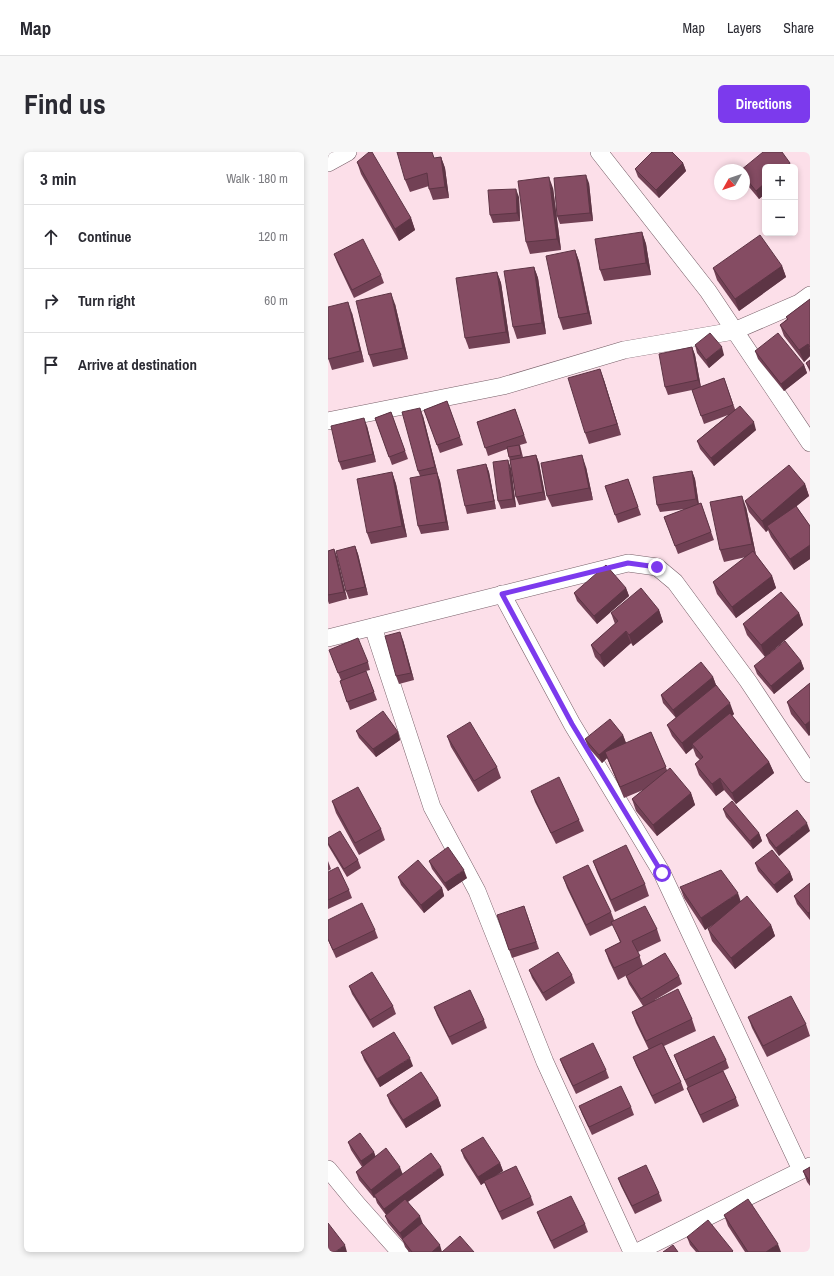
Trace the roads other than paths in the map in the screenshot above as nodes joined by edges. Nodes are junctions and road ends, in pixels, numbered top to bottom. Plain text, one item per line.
1 (348, 152) edge
2 (599, 152) edge
3 (328, 163) edge
4 (810, 295) edge
5 (734, 331) junction
6 (328, 421) edge
7 (804, 423) edge
8 (810, 443) edge
9 (502, 594) junction
10 (373, 627) junction
11 (328, 638) edge
12 (810, 774) edge
13 (805, 1168) edge
14 (328, 1169) edge
15 (400, 1252) edge
16 (632, 1252) edge
17 (637, 1252) edge

1 - 3 street
2 - 5 street
4 - 5 street
5 - 6 street
5 - 7 street
7 - 8 street
9 - 10 street
9 - 12 street
9 - 13 street
10 - 11 street
10 - 16 street
13 - 17 street
14 - 15 street

